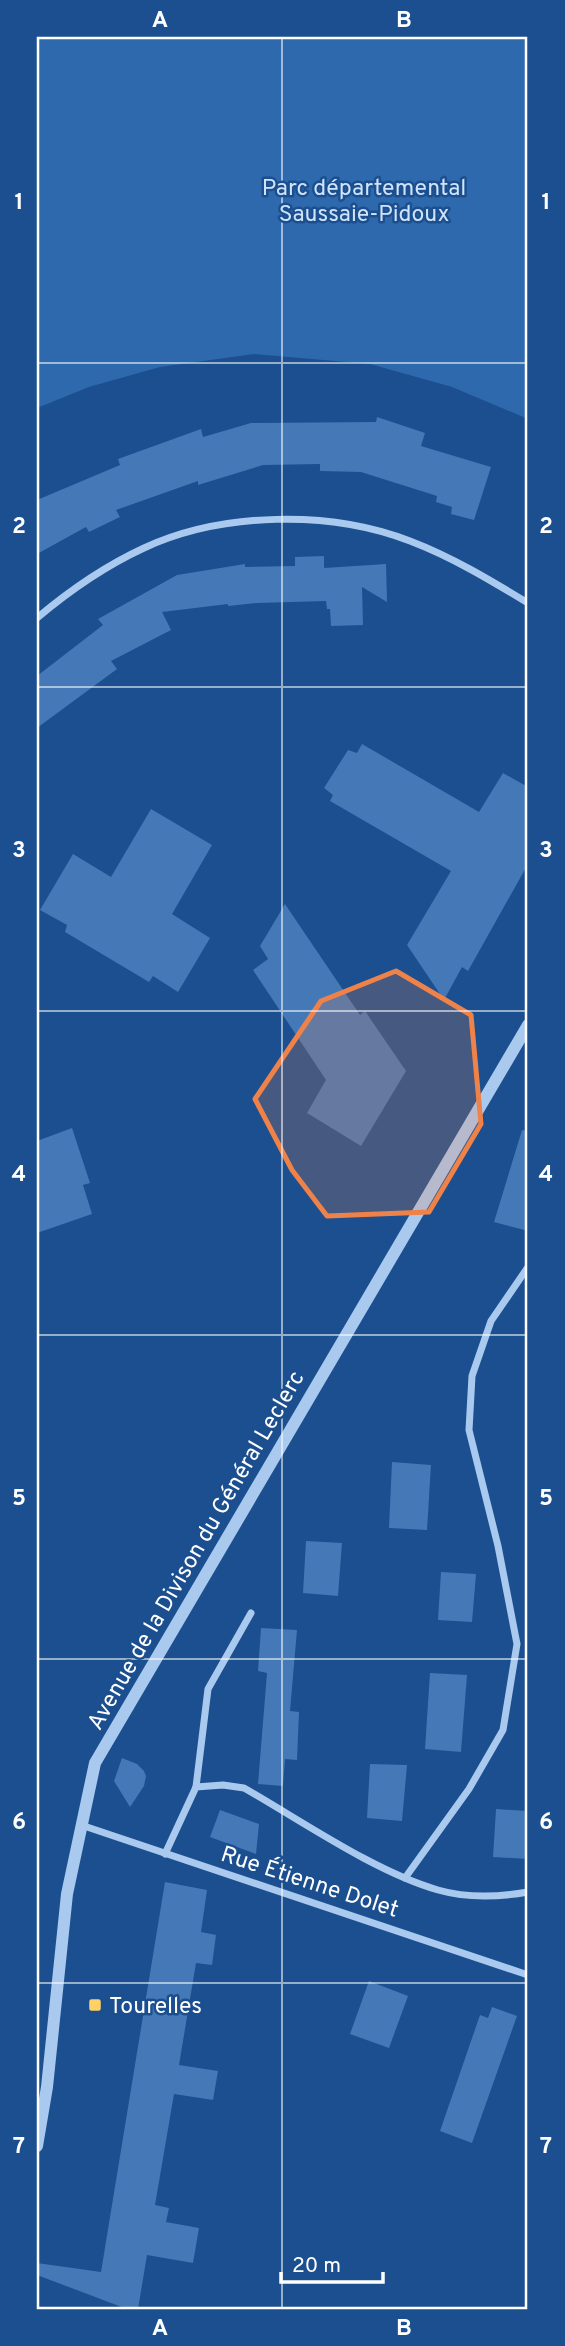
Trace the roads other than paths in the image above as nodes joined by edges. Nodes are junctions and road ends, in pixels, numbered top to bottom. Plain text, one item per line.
1 (528, 603) edge
2 (37, 618) edge
3 (528, 1025) edge
4 (528, 1267) edge
5 (251, 1613) dead end
6 (196, 1787) junction
7 (80, 1825) junction
8 (165, 1854) junction
9 (405, 1878) junction
10 (528, 1892) edge
11 (528, 1975) edge
12 (37, 2146) edge

1 - 2 street
3 - 7 street, Avenue de la Divison du Général Leclerc
4 - 9 street
5 - 6 street
6 - 8 street
6 - 9 street
7 - 8 street, Rue Étienne Dolet
7 - 12 street, Avenue de la Divison du Général Leclerc
8 - 11 street, Rue Étienne Dolet
9 - 10 street

